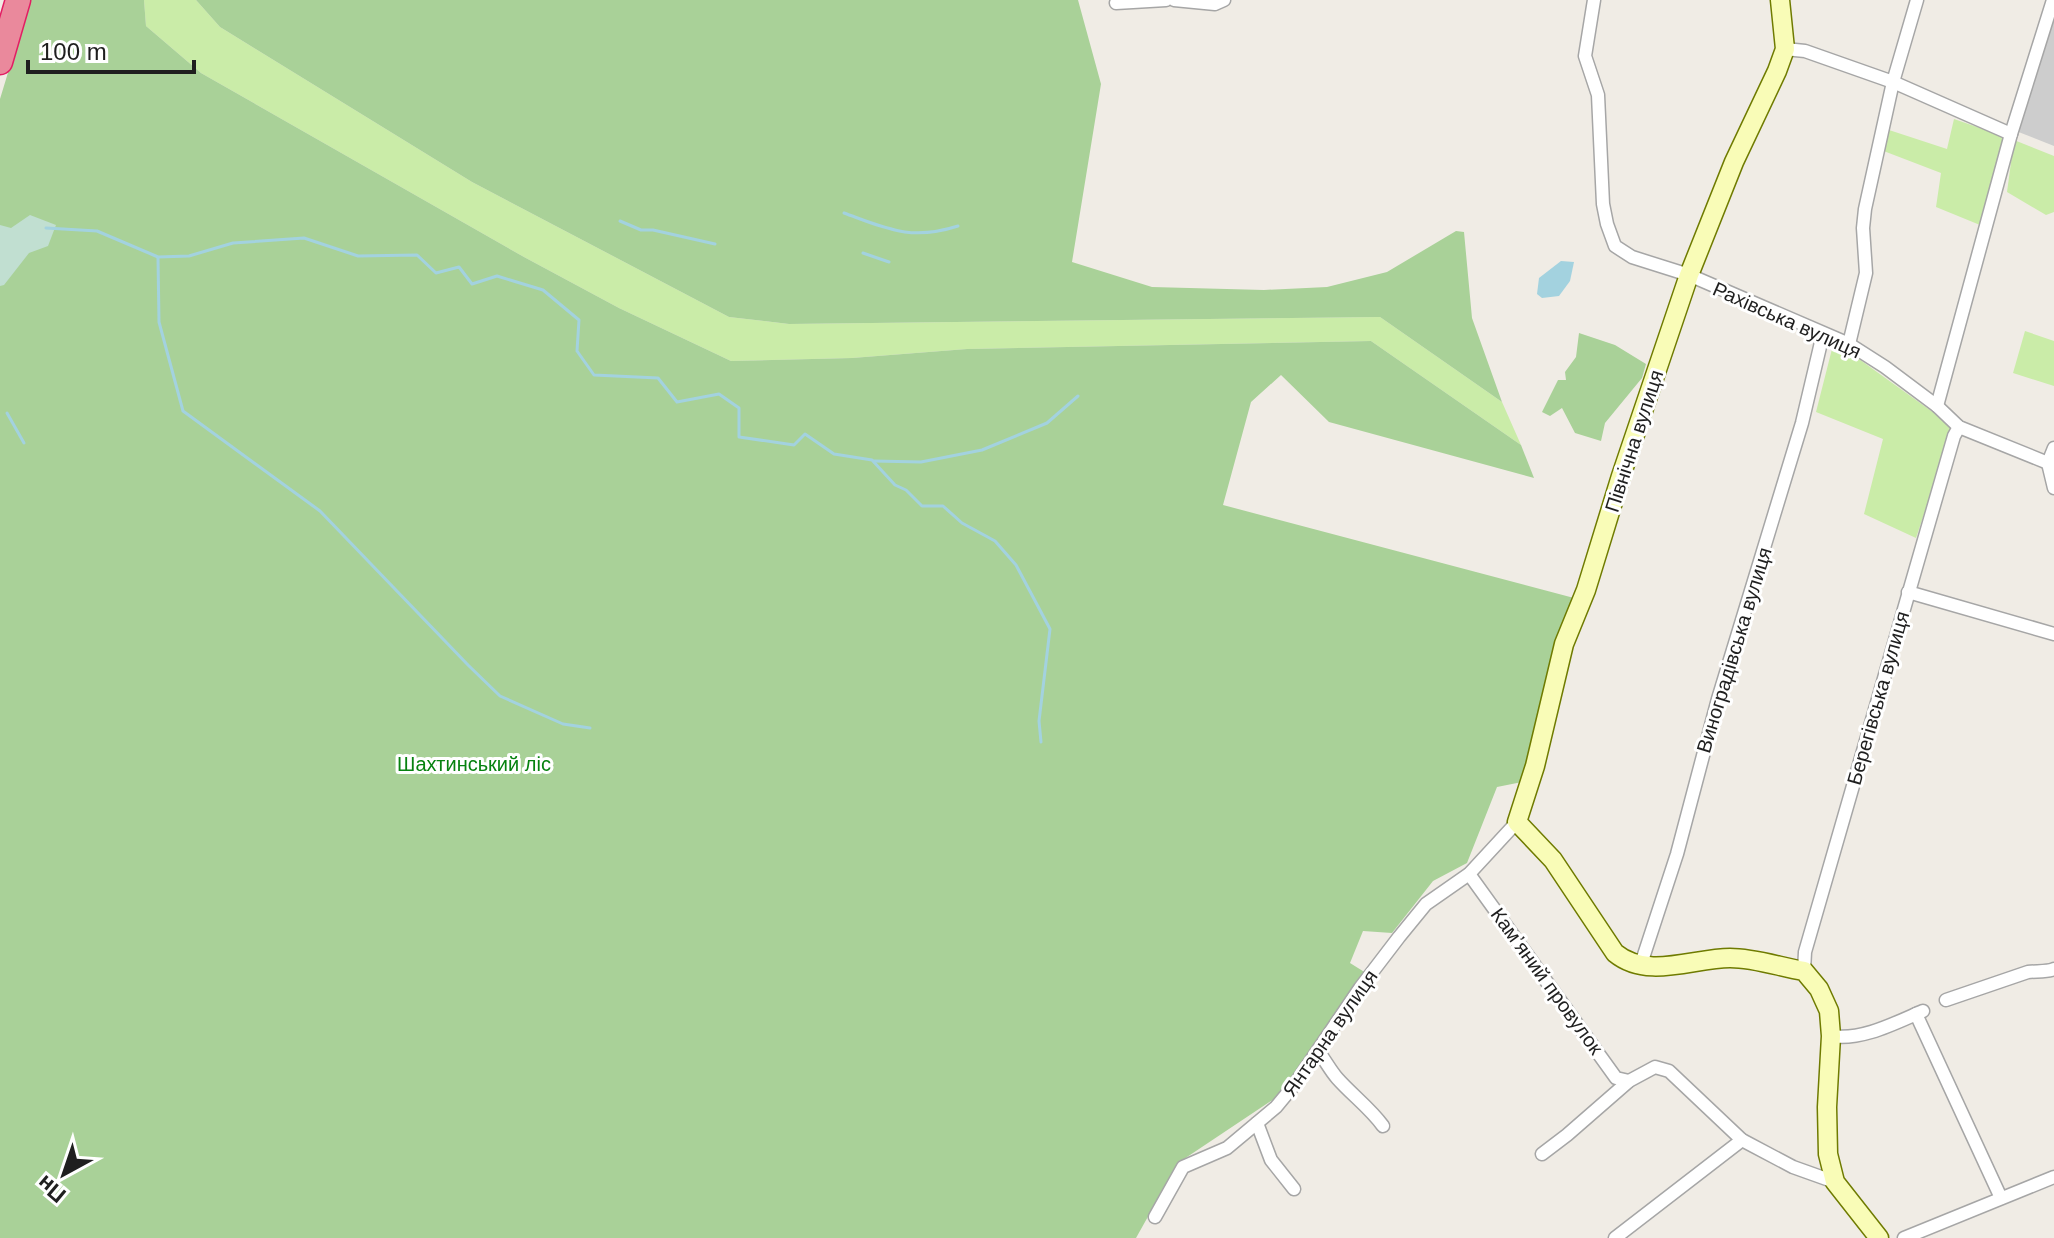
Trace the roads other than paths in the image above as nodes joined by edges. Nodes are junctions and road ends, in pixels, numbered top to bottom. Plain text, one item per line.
1 (18, 0) edge
2 (1166, 0) edge
3 (1174, 0) edge
4 (1224, 0) edge
5 (1594, 0) edge
6 (1780, 0) edge
7 (1917, 0) edge
8 (2053, 0) edge
9 (1116, 3) dead end
10 (1785, 49) junction
11 (0, 62) edge
12 (1893, 82) junction
13 (2011, 134) junction
14 (1689, 275) junction
15 (1823, 334) junction
16 (1849, 344) junction
17 (1937, 406) junction
18 (1959, 427) junction
19 (2054, 448) edge
20 (2048, 463) junction
21 (2054, 488) edge
22 (1908, 592) junction
23 (2054, 634) edge
24 (1517, 822) junction
25 (1469, 874) junction
26 (1641, 964) junction
27 (1804, 971) junction
28 (2053, 974) edge
29 (1946, 1000) dead end
30 (1831, 1036) junction
31 (1318, 1051) junction
32 (1629, 1081) junction
33 (1257, 1123) junction
34 (1383, 1126) dead end
35 (1742, 1140) junction
36 (1542, 1154) dead end
37 (2054, 1177) edge
38 (1835, 1182) junction
39 (1294, 1189) dead end
40 (2001, 1198) junction
41 (1155, 1217) dead end
42 (1615, 1238) edge
43 (1879, 1238) edge
44 (1904, 1238) edge

1 - 11 highway
2 - 9 street
3 - 4 street
5 - 14 street, Рахівська вулиця
6 - 10 street, Північна вулиця
7 - 12 street
8 - 13 street
10 - 12 street
10 - 14 street, Північна вулиця
12 - 13 street
12 - 16 street
13 - 17 street
14 - 15 street, Рахівська вулиця
14 - 24 street, Північна вулиця
15 - 16 street, Рахівська вулиця
15 - 26 street, Виноградівська вулиця
16 - 17 street, Рахівська вулиця
17 - 18 street, Рахівська вулиця
18 - 20 street, Рахівська вулиця
18 - 22 street, Берегівська вулиця
19 - 20 street
20 - 21 street
22 - 23 street
22 - 27 street, Берегівська вулиця
24 - 25 street, Північна вулиця
24 - 26 street
25 - 31 street, Янтарна вулиця
25 - 32 street, Камʼяний провулок
26 - 27 street
27 - 30 street
28 - 29 street
30 - 38 street
30 - 40 street
31 - 33 street, Янтарна вулиця
31 - 34 street
32 - 35 street
32 - 36 street
33 - 39 street
33 - 41 street, Янтарна вулиця
35 - 38 street
35 - 42 street
37 - 40 street
38 - 43 street
40 - 44 street

